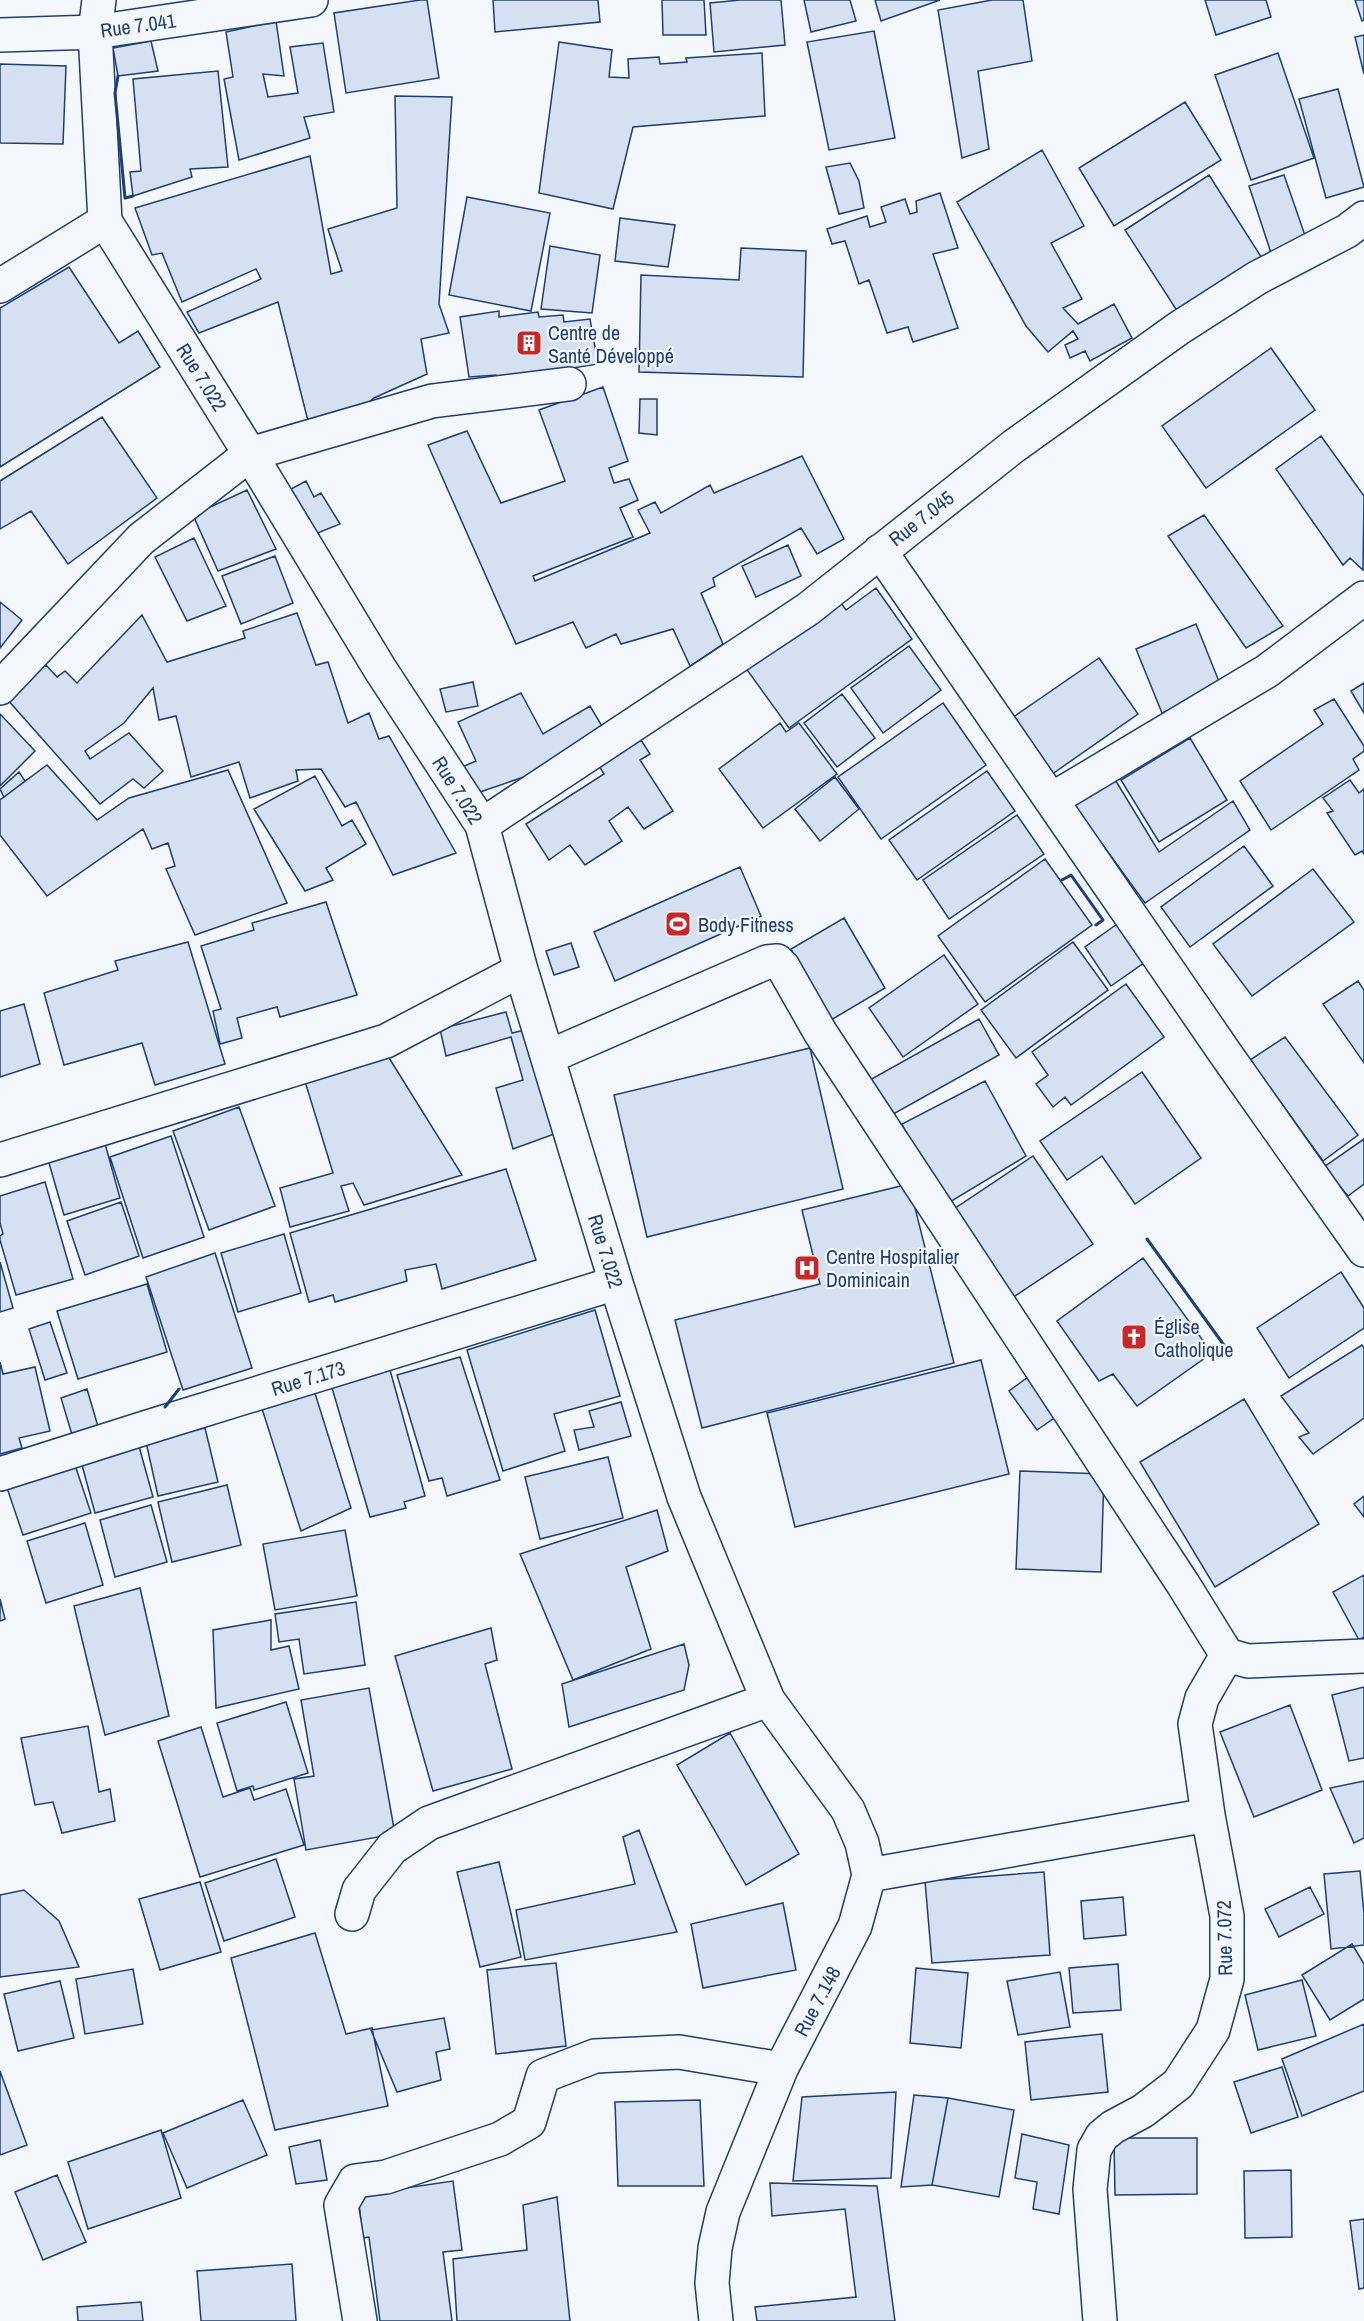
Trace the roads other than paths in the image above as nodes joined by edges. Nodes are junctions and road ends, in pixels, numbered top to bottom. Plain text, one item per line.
1 (99, 0) edge
2 (311, 0) edge
3 (95, 32) junction
4 (0, 35) edge
5 (1364, 218) edge
6 (105, 221) junction
7 (0, 286) edge
8 (569, 384) dead end
9 (250, 454) junction
10 (880, 551) junction
11 (1364, 598) edge
12 (0, 688) edge
13 (1051, 800) junction
14 (482, 825) junction
15 (521, 970) junction
16 (548, 1057) junction
17 (0, 1160) edge
18 (1364, 1250) edge
19 (616, 1283) junction
20 (0, 1474) edge
21 (1227, 1655) junction
22 (1364, 1656) edge
23 (768, 1700) junction
24 (1208, 1815) junction
25 (868, 1875) junction
26 (352, 1914) dead end
27 (781, 2069) junction
28 (360, 2321) edge
29 (716, 2321) edge
30 (1100, 2321) edge

1 - 3 street, Rue 7.022
2 - 3 street, Rue 7.041
3 - 4 street, Rue 7.041
3 - 6 street, Rue 7.022
5 - 10 street, Rue 7.045
6 - 7 street
6 - 9 street, Rue 7.022
8 - 9 street
9 - 12 street
9 - 14 street, Rue 7.022
10 - 13 street
10 - 14 street, Rue 7.045
11 - 13 street
13 - 18 street
14 - 15 street, Rue 7.022
15 - 16 street, Rue 7.022
15 - 17 street
16 - 19 street, Rue 7.022
16 - 21 street
19 - 20 street, Rue 7.173
19 - 23 street, Rue 7.022
21 - 22 street
21 - 24 street, Rue 7.072
23 - 25 street, Rue 7.148
23 - 26 street
24 - 25 street
24 - 30 street, Rue 7.072
25 - 27 street, Rue 7.148
27 - 28 street
27 - 29 street, Rue 7.148

